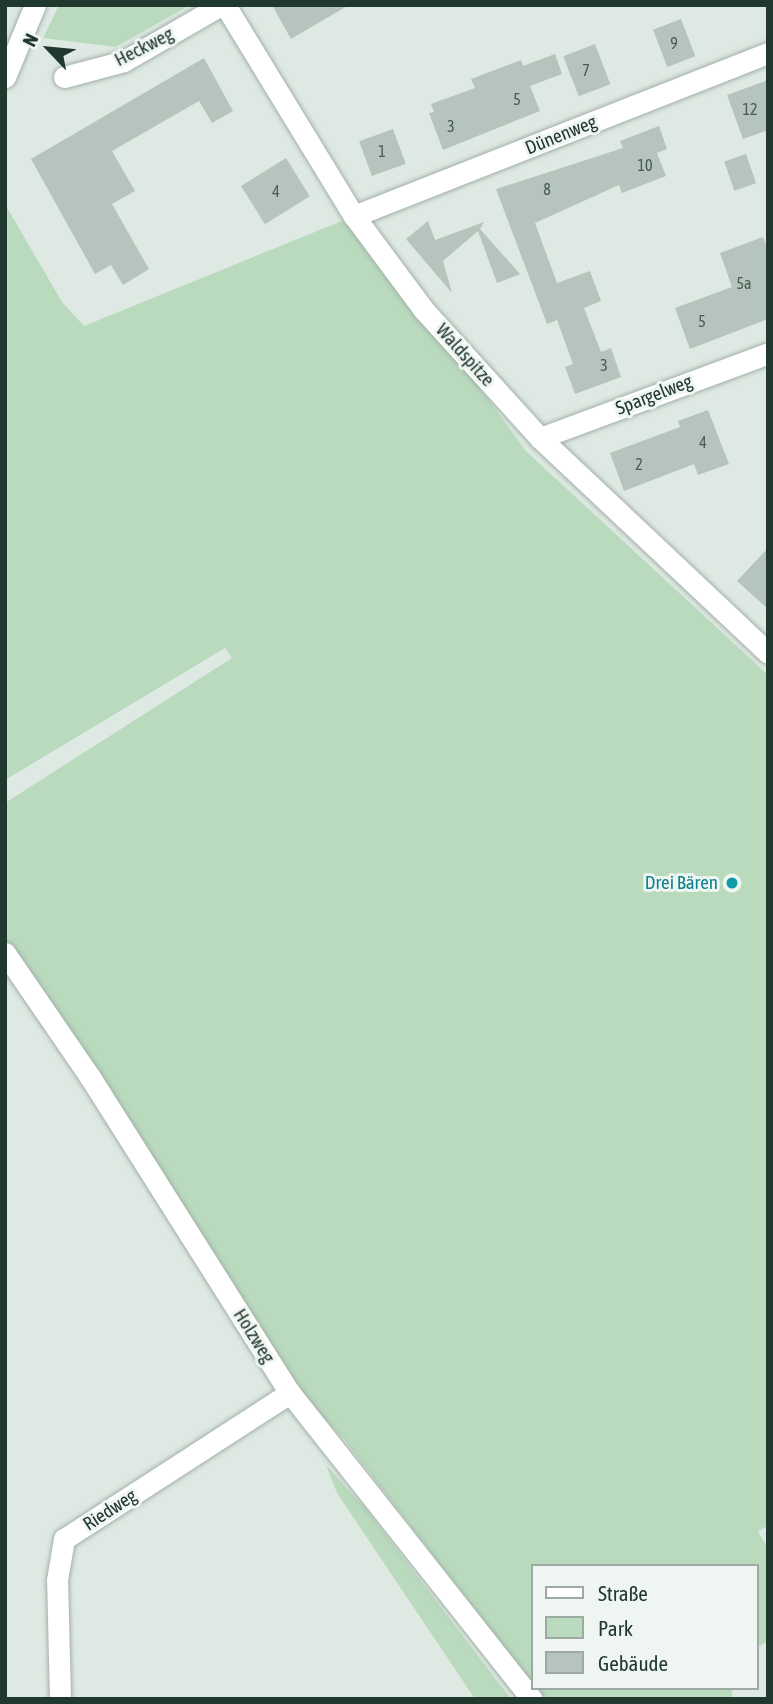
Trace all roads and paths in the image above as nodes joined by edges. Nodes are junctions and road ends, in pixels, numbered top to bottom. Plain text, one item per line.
1 (34, 5) edge
2 (223, 5) edge
3 (768, 53) edge
4 (64, 77) dead end
5 (5, 78) edge
6 (354, 216) junction
7 (768, 352) edge
8 (540, 438) junction
9 (768, 653) edge
10 (5, 953) edge
11 (290, 1393) junction
12 (60, 1699) edge
13 (532, 1699) edge

1 - 5 street
2 - 4 street, Heckweg
2 - 6 street, Waldspitze
3 - 6 street, Dünenweg
6 - 8 street, Waldspitze
7 - 8 street, Spargelweg
8 - 9 street, Waldspitze
10 - 11 street, Holzweg
11 - 12 street, Riedweg
11 - 13 street, Holzweg

